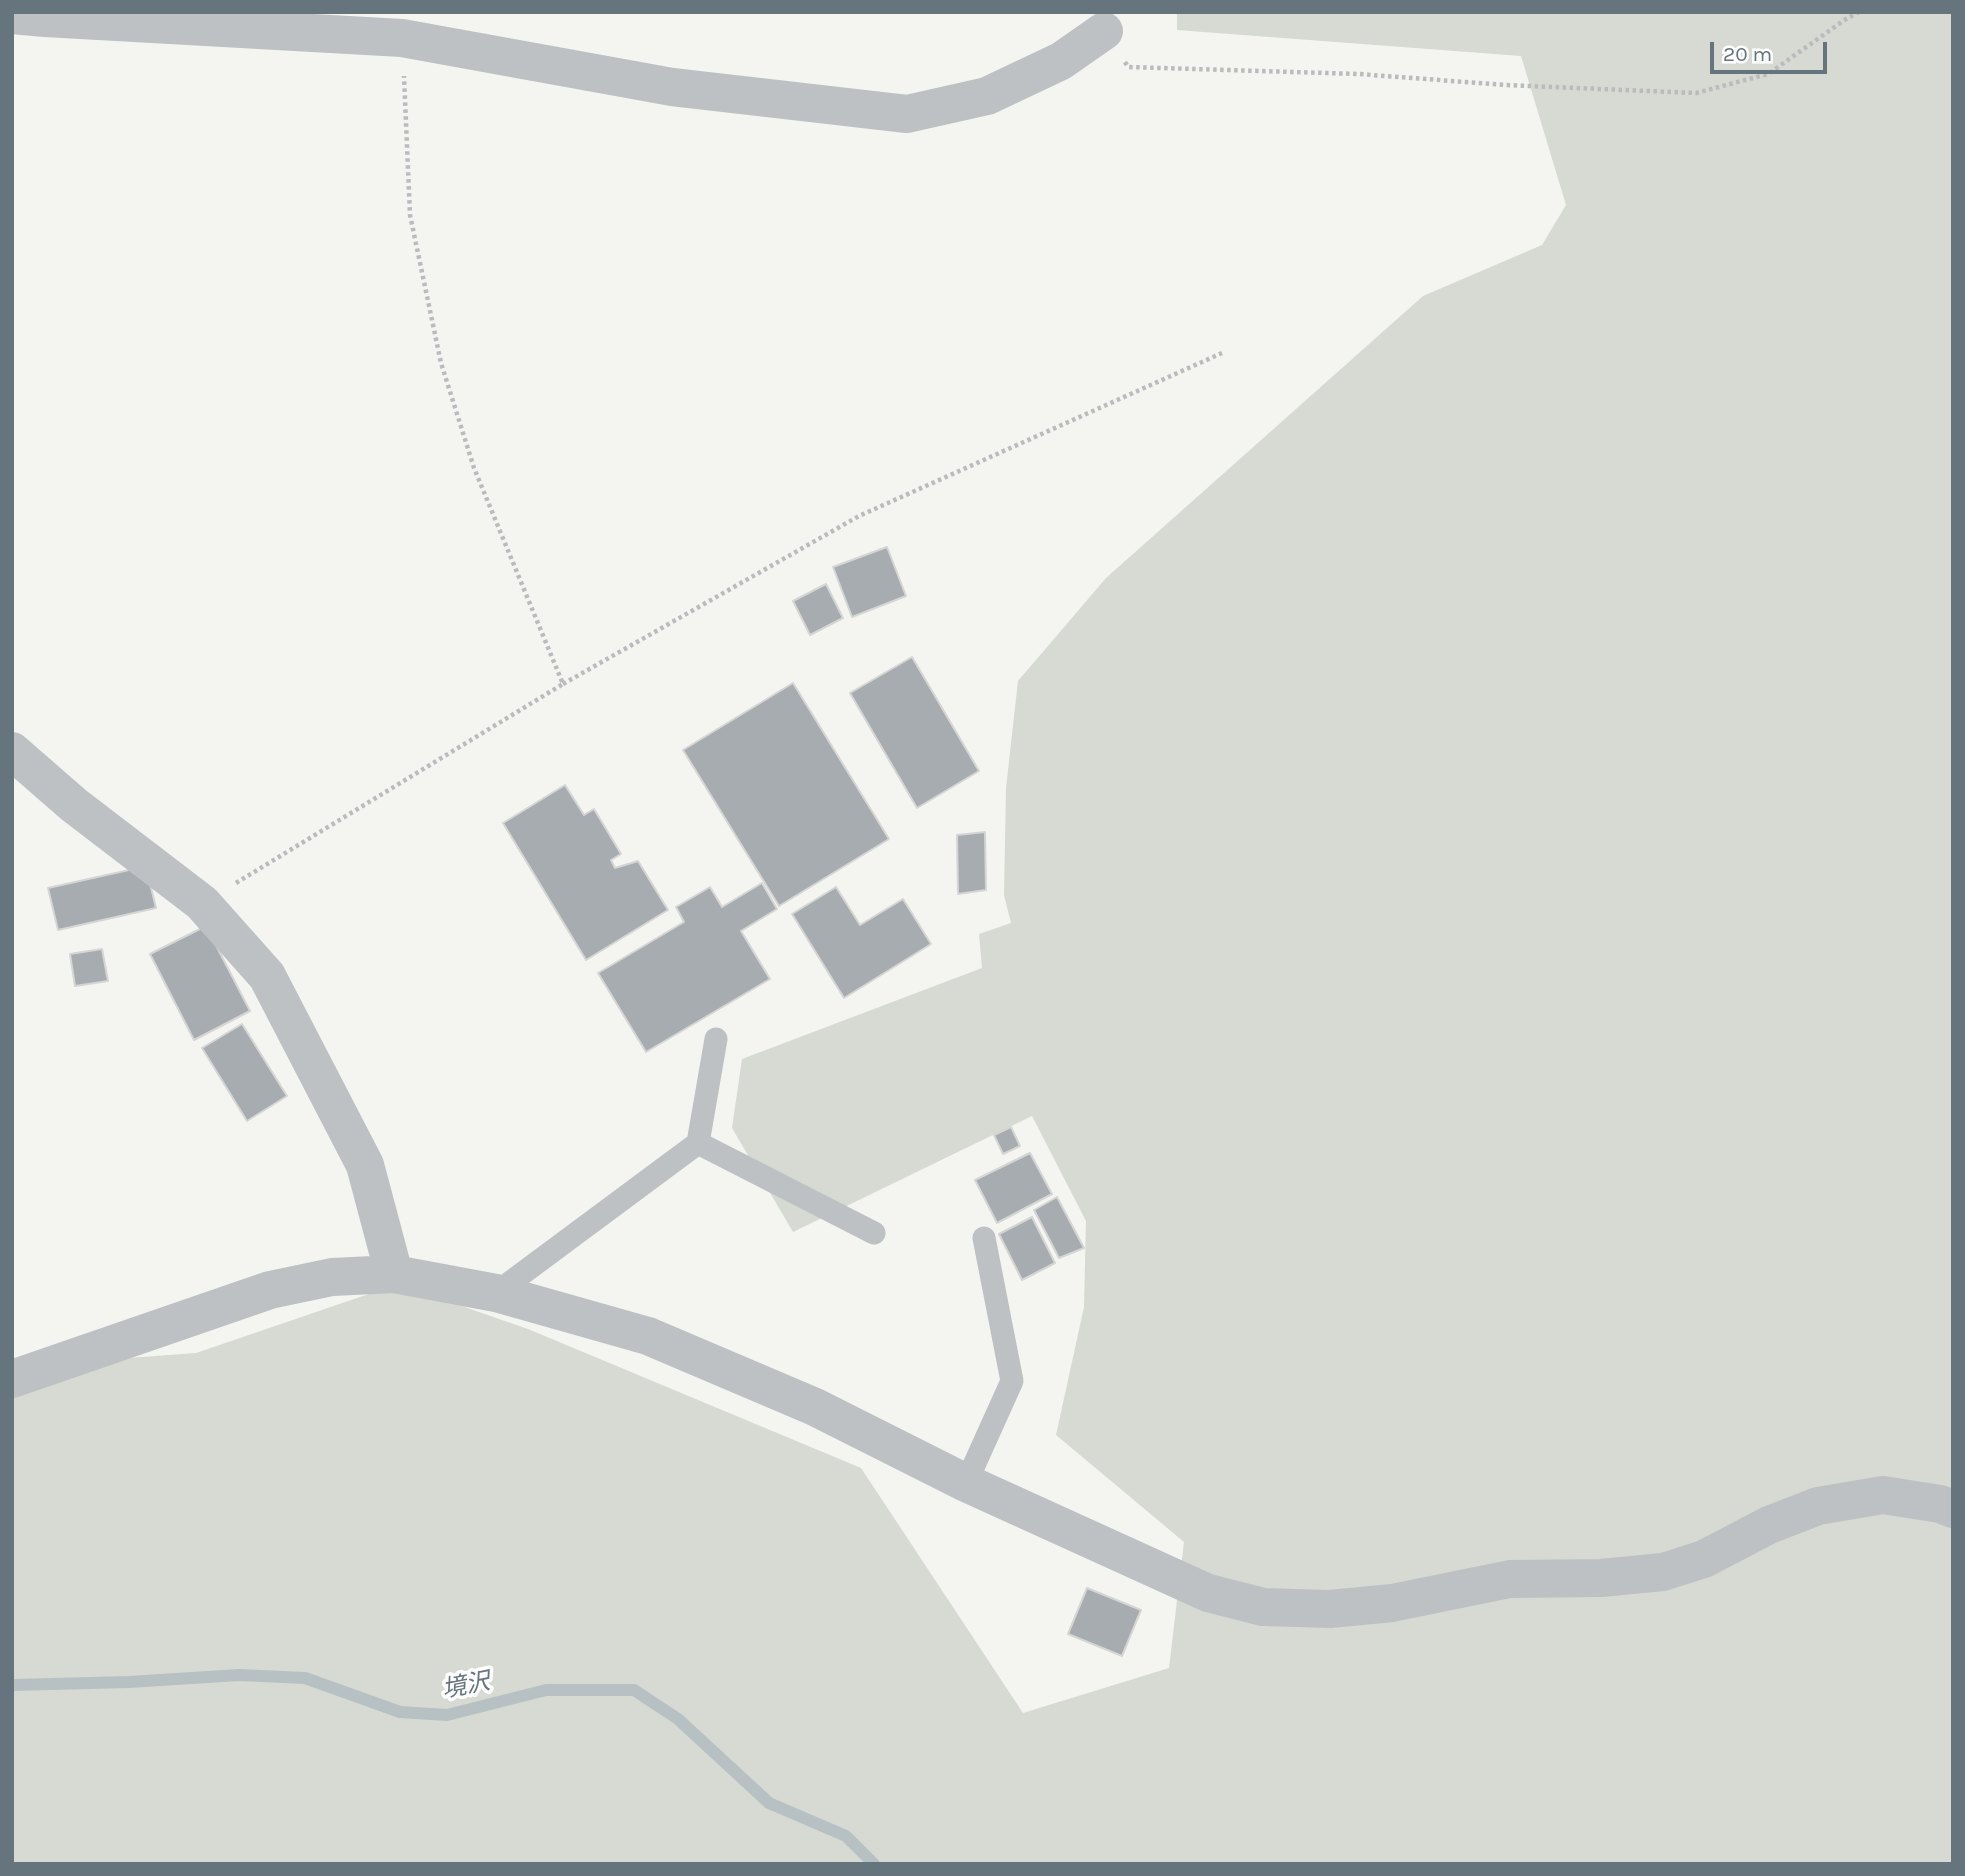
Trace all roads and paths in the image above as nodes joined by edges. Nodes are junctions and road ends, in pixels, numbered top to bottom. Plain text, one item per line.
1 (1858, 12) edge
2 (12, 15) edge
3 (1104, 31) joint
4 (402, 38) junction
5 (1222, 353) dead end
6 (563, 684) junction
7 (12, 751) edge
8 (202, 903) junction
9 (716, 1039) dead end
10 (698, 1143) junction
11 (874, 1233) dead end
12 (984, 1238) dead end
13 (394, 1274) junction
14 (496, 1293) junction
15 (12, 1379) edge
16 (965, 1483) junction
17 (1953, 1509) edge

1 - 3 path
2 - 4 street
3 - 4 street
4 - 6 path
5 - 6 path
6 - 8 path
7 - 8 street
8 - 13 street
9 - 10 lane
10 - 11 lane
10 - 14 lane
12 - 16 lane
13 - 14 street
13 - 15 street
14 - 16 street
16 - 17 street

